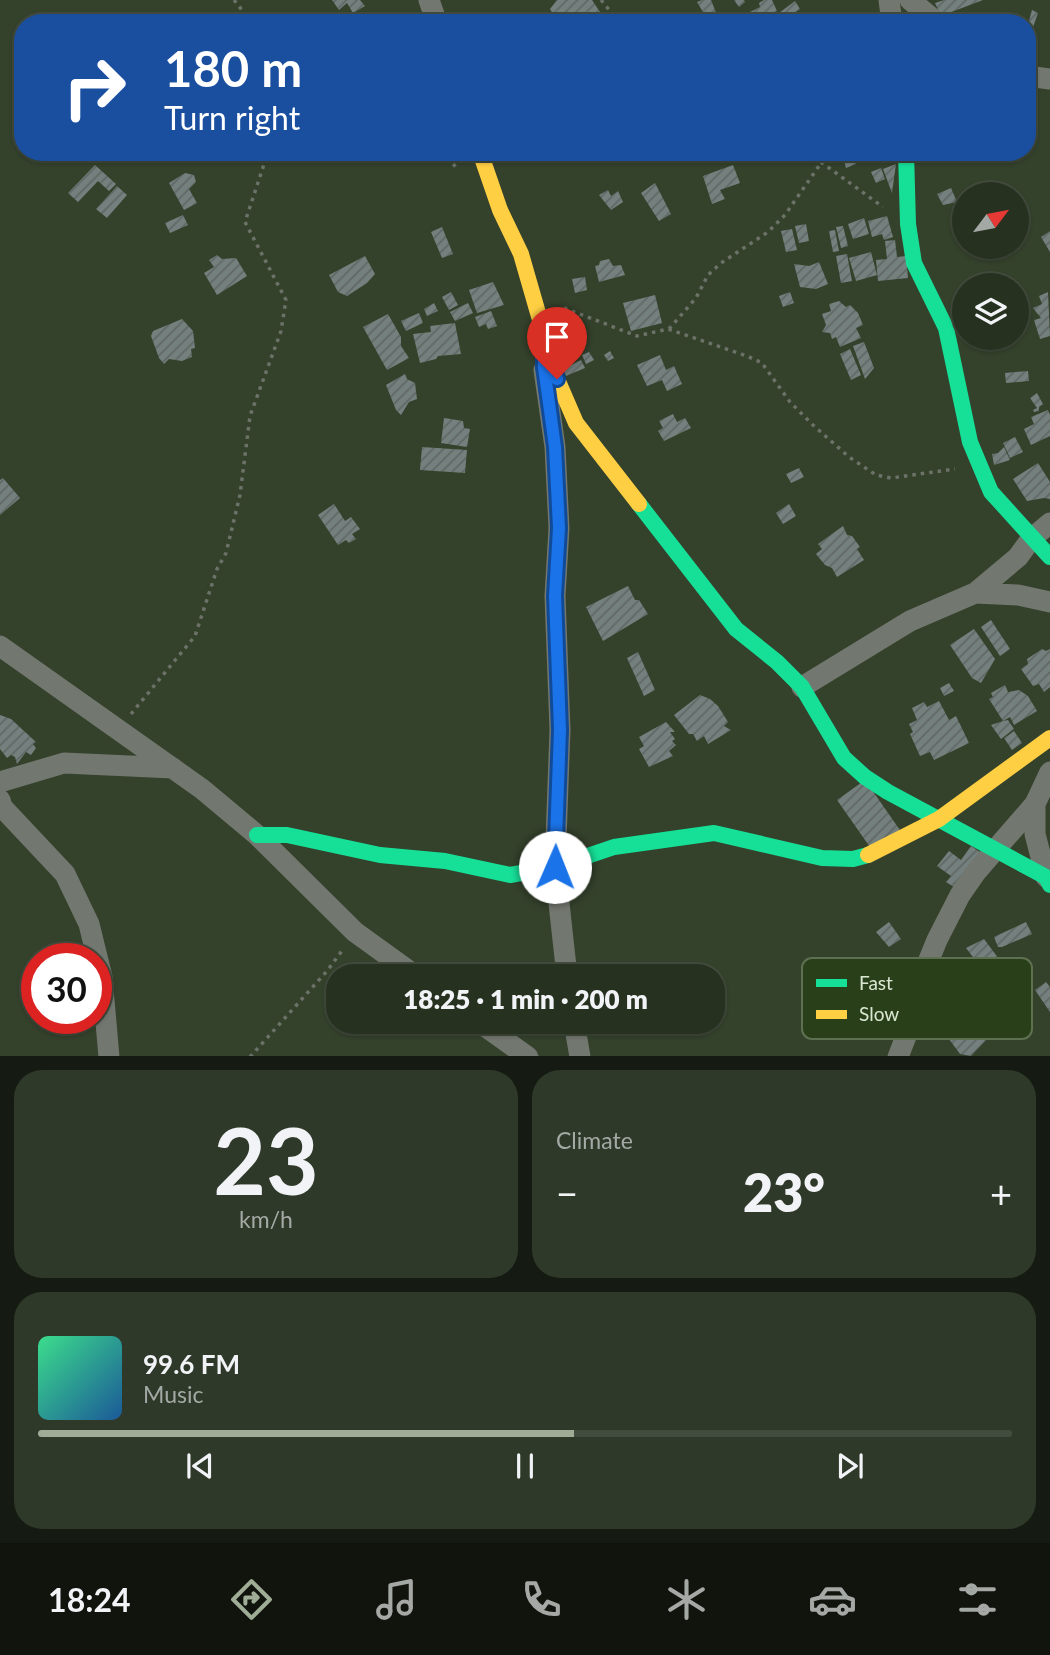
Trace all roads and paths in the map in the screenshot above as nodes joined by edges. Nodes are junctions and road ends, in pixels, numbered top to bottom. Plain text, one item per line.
1 (601, 0) edge
2 (909, 0) edge
3 (613, 14) edge
4 (927, 14) edge
5 (265, 161) edge
6 (483, 161) edge
7 (818, 161) edge
8 (905, 161) edge
9 (821, 163) junction
10 (908, 224) junction
11 (533, 295) junction
12 (668, 330) junction
13 (544, 333) junction
14 (980, 466) junction
15 (1050, 523) edge
16 (1031, 539) junction
17 (1050, 557) edge
18 (975, 593) junction
19 (1050, 602) edge
20 (0, 646) edge
21 (802, 687) junction
22 (118, 729) junction
23 (1050, 738) edge
24 (173, 768) junction
25 (1050, 772) edge
26 (0, 782) edge
27 (0, 800) edge
28 (1035, 804) junction
29 (939, 819) junction
30 (257, 835) junction
31 (997, 850) junction
32 (555, 867) junction
33 (1048, 881) edge
34 (355, 932) junction
35 (930, 958) edge
36 (399, 964) edge
37 (566, 964) edge
38 (496, 1034) edge
39 (576, 1034) edge
40 (109, 1056) edge
41 (250, 1056) edge
42 (528, 1056) edge
43 (580, 1056) edge

1 - 3 path
2 - 4 street
5 - 22 path
6 - 11 street
7 - 9 path
8 - 10 street
9 - 10 path
9 - 12 path
10 - 14 street
11 - 12 path
11 - 13 street
12 - 14 path
13 - 21 street
13 - 32 street
14 - 16 street
15 - 16 street
16 - 17 street
16 - 18 street
18 - 19 street
18 - 21 street
20 - 22 street
21 - 29 street
22 - 24 street
23 - 29 street
24 - 26 street
24 - 30 street
25 - 28 street
27 - 40 street
28 - 31 street
28 - 33 street
29 - 31 street
29 - 32 street
30 - 32 street
30 - 34 street
31 - 33 street
31 - 35 street
32 - 37 street
34 - 36 street
34 - 41 path
38 - 42 street
39 - 43 street

